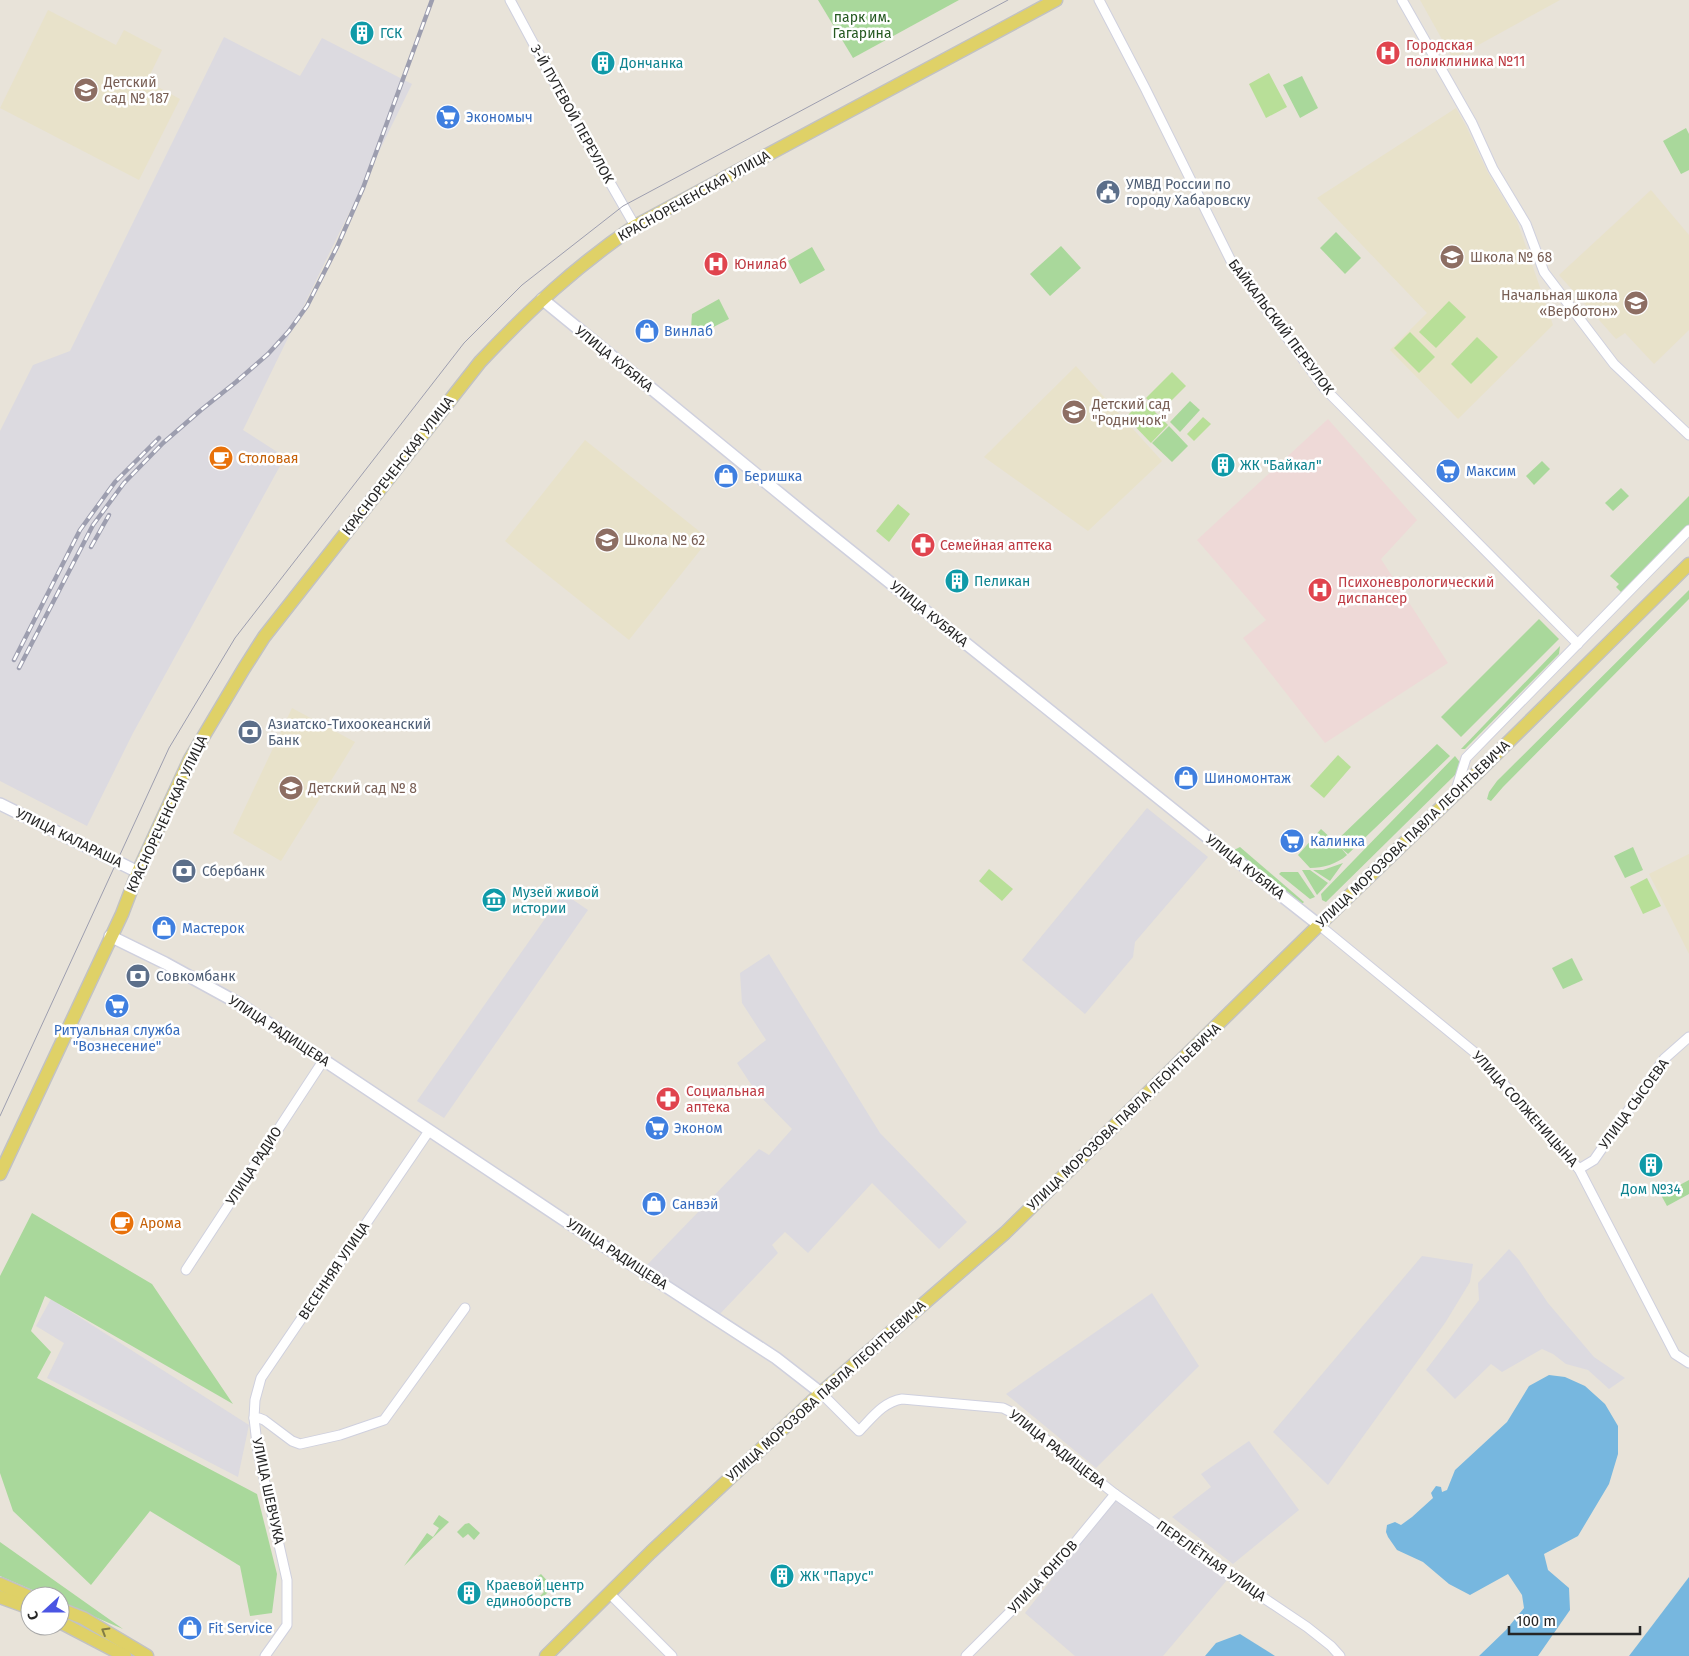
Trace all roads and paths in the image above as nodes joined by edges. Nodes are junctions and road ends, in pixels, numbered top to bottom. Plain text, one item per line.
1 (510, 0) edge
2 (1056, 0) edge
3 (1099, 0) edge
4 (1402, 0) edge
5 (635, 226) junction
6 (542, 299) junction
7 (1689, 435) edge
8 (1689, 530) edge
9 (1689, 564) edge
10 (1578, 644) junction
11 (1454, 794) junction
12 (0, 804) edge
13 (138, 872) junction
14 (1319, 925) junction
15 (110, 936) junction
16 (1689, 1037) edge
17 (323, 1061) junction
18 (429, 1130) junction
19 (1579, 1169) junction
20 (0, 1174) edge
21 (186, 1270) dead end
22 (465, 1308) dead end
23 (1689, 1363) edge
24 (821, 1393) junction
25 (254, 1418) junction
26 (1115, 1494) junction
27 (0, 1584) edge
28 (20, 1593) edge
29 (609, 1593) junction
30 (0, 1597) edge
31 (20, 1604) edge
32 (70, 1613) edge
33 (70, 1627) edge
34 (125, 1656) edge
35 (147, 1656) edge
36 (265, 1656) edge
37 (546, 1656) edge
38 (672, 1656) edge
39 (966, 1656) edge
40 (1340, 1656) edge

1 - 5 street, 3-Й ПУТЕВОЙ ПЕРЕУЛОК
2 - 5 main road, КРАСНОРЕЧЕНСКАЯ УЛИЦА
3 - 10 street, БАЙКАЛЬСКИЙ ПЕРЕУЛОК
4 - 7 street
5 - 6 main road, КРАСНОРЕЧЕНСКАЯ УЛИЦА
6 - 13 main road, КРАСНОРЕЧЕНСКАЯ УЛИЦА
6 - 14 street, УЛИЦА КУБЯКА
8 - 10 street
9 - 11 main road, УЛИЦА МОРОЗОВА ПАВЛА ЛЕОНТЬЕВИЧА
10 - 11 street
11 - 14 main road, УЛИЦА МОРОЗОВА ПАВЛА ЛЕОНТЬЕВИЧА
12 - 13 street, УЛИЦА КАЛАРАША
13 - 15 main road, КРАСНОРЕЧЕНСКАЯ УЛИЦА
14 - 19 street, УЛИЦА СОЛЖЕНИЦЫНА
14 - 24 main road, УЛИЦА МОРОЗОВА ПАВЛА ЛЕОНТЬЕВИЧА
15 - 17 street, УЛИЦА РАДИЩЕВА
15 - 20 main road, КРАСНОРЕЧЕНСКАЯ УЛИЦА
16 - 19 street, УЛИЦА СЫСОЕВА
17 - 18 street, УЛИЦА РАДИЩЕВА
17 - 21 street, УЛИЦА РАДИО
18 - 24 street, УЛИЦА РАДИЩЕВА
18 - 25 street, ВЕСЕННЯЯ УЛИЦА
19 - 23 street, УЛИЦА СОЛЖЕНИЦЫНА
22 - 25 street, УЛИЦА ШЕВЧУКА
24 - 26 street, УЛИЦА РАДИЩЕВА
24 - 29 main road, УЛИЦА МОРОЗОВА ПАВЛА ЛЕОНТЬЕВИЧА
25 - 36 street, УЛИЦА ШЕВЧУКА
26 - 39 street, УЛИЦА ЮНГОВ
26 - 40 street, ПЕРЕЛЁТНАЯ УЛИЦА
27 - 28 main road
29 - 37 main road, УЛИЦА МОРОЗОВА ПАВЛА ЛЕОНТЬЕВИЧА
29 - 38 street
30 - 31 main road
35 -> 32 main road
33 - 34 main road

